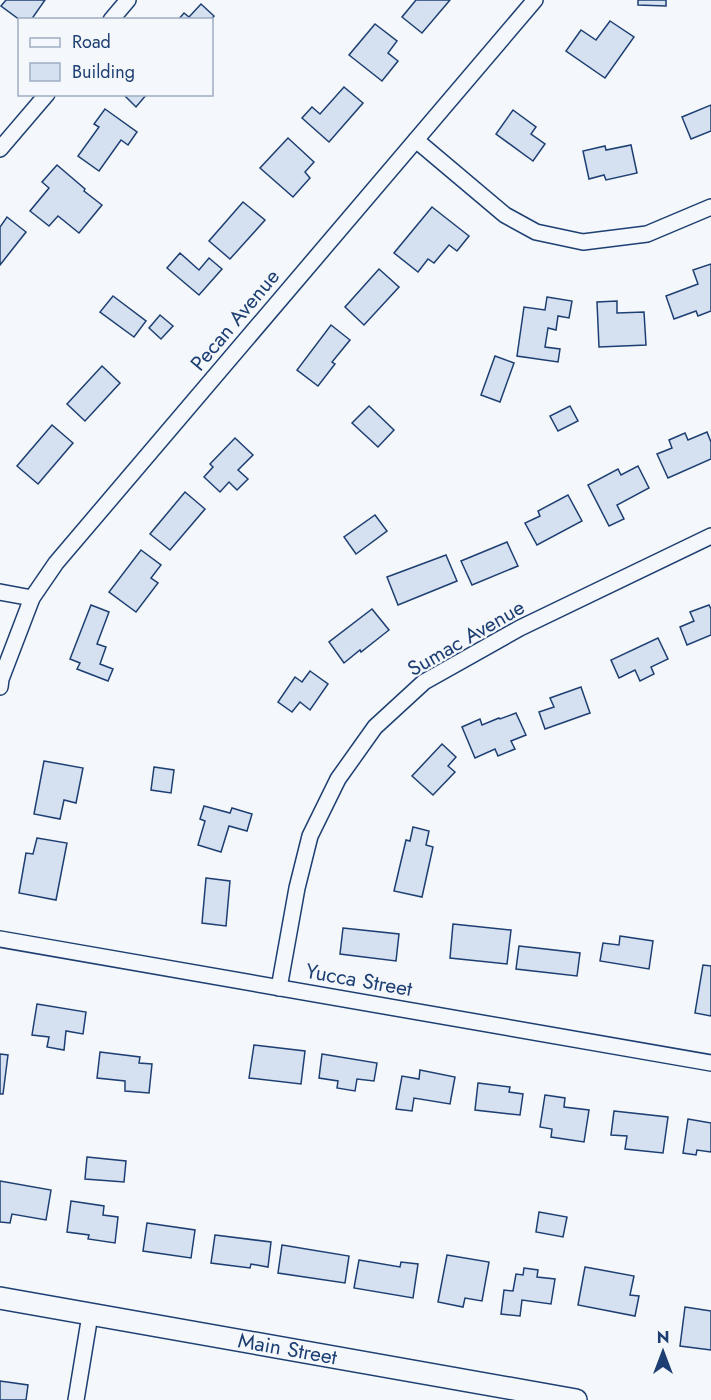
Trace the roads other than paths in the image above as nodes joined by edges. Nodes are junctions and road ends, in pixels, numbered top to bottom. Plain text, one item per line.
1 (128, 0) edge
2 (535, 0) edge
3 (113, 18) edge
4 (45, 96) edge
5 (416, 140) junction
6 (0, 149) edge
7 (711, 207) edge
8 (711, 536) edge
9 (0, 592) edge
10 (32, 598) junction
11 (0, 687) edge
12 (0, 939) edge
13 (279, 988) junction
14 (711, 1064) edge
15 (0, 1298) edge
16 (90, 1314) junction
17 (76, 1400) edge
18 (576, 1400) edge

1 - 3 street
2 - 5 street, Pecan Avenue
4 - 6 street
5 - 7 street
5 - 10 street, Pecan Avenue
8 - 13 street, Sumac Avenue
9 - 10 street
10 - 11 street, Pecan Avenue
12 - 13 street, Yucca Street
13 - 14 street, Yucca Street
15 - 16 main road, Main Street
16 - 17 street
16 - 18 main road, Main Street

